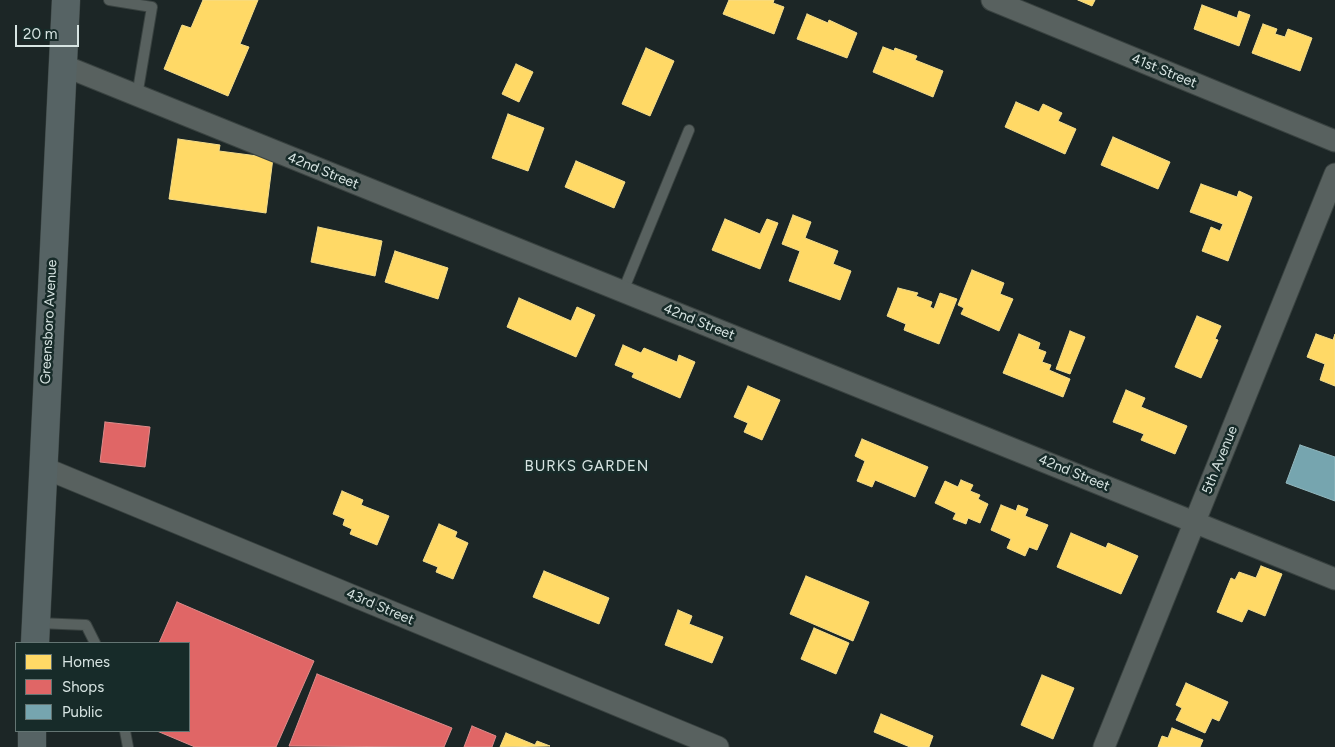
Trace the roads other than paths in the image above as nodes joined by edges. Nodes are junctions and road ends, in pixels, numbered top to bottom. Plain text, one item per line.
1 (66, 0) edge
2 (102, 0) edge
3 (108, 0) edge
4 (992, 0) edge
5 (62, 66) junction
6 (137, 96) junction
7 (689, 130) dead end
8 (1335, 141) edge
9 (1335, 174) edge
10 (623, 292) junction
11 (42, 467) junction
12 (1195, 522) junction
13 (1335, 579) edge
14 (35, 633) edge
15 (94, 642) edge
16 (32, 732) edge
17 (125, 732) edge
18 (32, 747) edge
19 (128, 747) edge
20 (718, 747) edge
21 (1104, 747) edge

1 - 5 main road, Greensboro Avenue
2 - 3 lane
3 - 6 lane
4 - 8 street, 41st Street
5 - 6 street, 42nd Street
5 - 11 main road, Greensboro Avenue
6 - 10 street, 42nd Street
7 - 10 lane
9 - 12 street, 5th Avenue
10 - 12 street, 42nd Street
11 - 14 main road, Greensboro Avenue
11 - 20 street, 43rd Street
12 - 13 street, 42nd Street
12 - 21 street, 5th Avenue
14 - 15 lane
16 - 18 main road
17 - 19 lane

